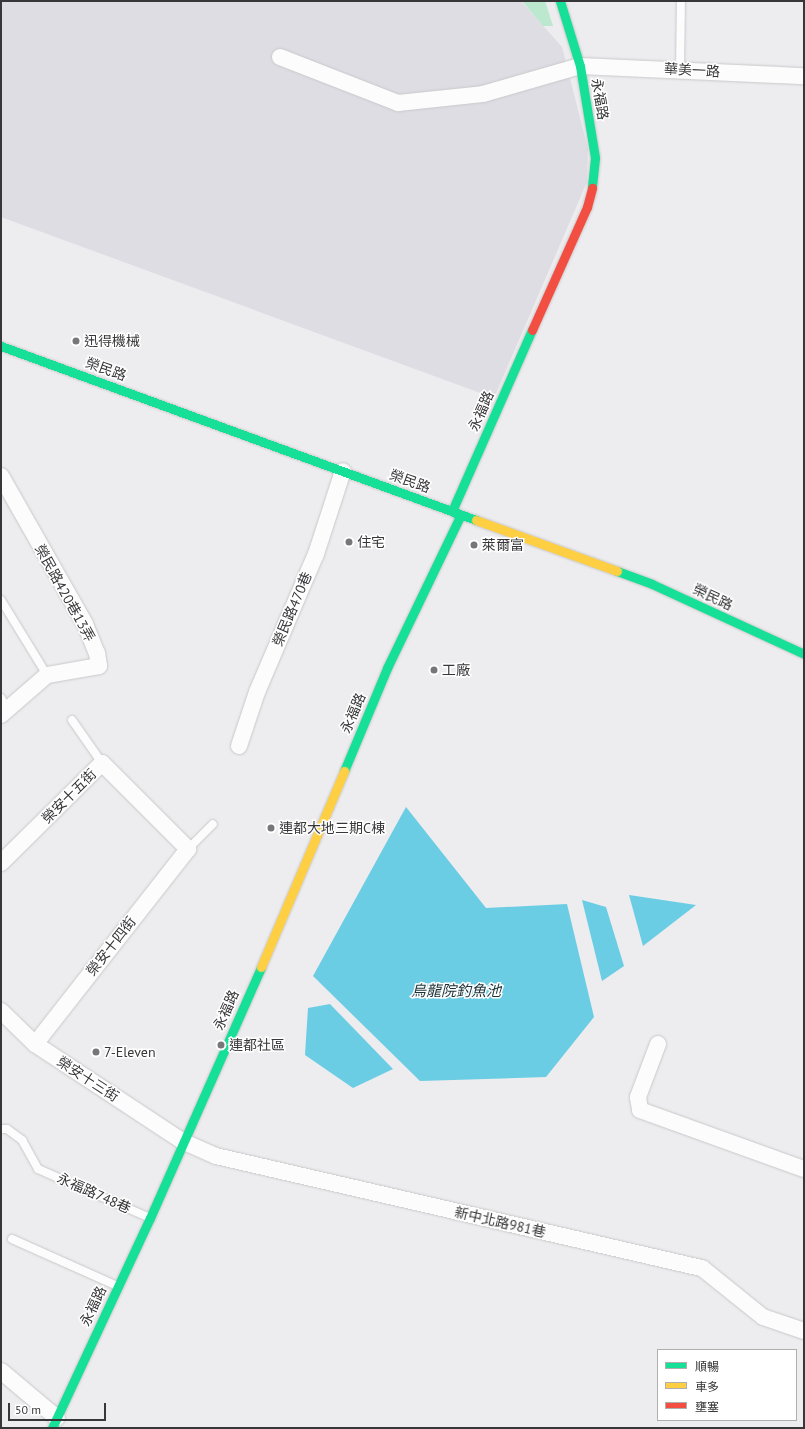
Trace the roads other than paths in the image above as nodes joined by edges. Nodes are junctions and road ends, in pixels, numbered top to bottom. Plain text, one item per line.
1 (560, 1) edge
2 (681, 1) edge
3 (280, 57) dead end
4 (580, 66) junction
5 (680, 69) junction
6 (804, 76) edge
7 (2, 348) edge
8 (343, 471) junction
9 (1, 476) edge
10 (452, 511) junction
11 (1, 600) edge
12 (804, 654) edge
13 (46, 675) junction
14 (3, 708) edge
15 (72, 720) dead end
16 (239, 746) dead end
17 (102, 764) junction
18 (213, 824) dead end
19 (188, 849) junction
20 (1, 863) edge
21 (1, 1010) edge
22 (35, 1044) junction
23 (658, 1044) dead end
24 (1, 1129) edge
25 (182, 1141) junction
26 (804, 1169) edge
27 (150, 1218) junction
28 (12, 1240) dead end
29 (118, 1286) junction
30 (804, 1331) edge
31 (1, 1370) edge
32 (54, 1423) edge

1 - 4 street, 永福路
2 - 5 lane
3 - 4 street, 華美一路
4 - 5 street, 華美一路
4 - 10 street, 永福路
5 - 6 street, 華美一路
7 - 8 street, 榮民路
8 - 10 street, 榮民路
8 - 16 street, 榮民路470巷
9 - 13 street, 榮民路420巷13弄
10 - 12 street, 榮民路
10 - 25 street, 永福路
11 - 13 lane
13 - 14 street
15 - 17 lane
17 - 19 street, 榮安十五街
17 - 20 street, 榮安十五街
18 - 19 lane
19 - 22 street, 榮安十四街
21 - 22 street, 榮安十三街
22 - 25 street, 榮安十三街
23 - 26 street
24 - 27 lane, 永福路748巷
25 - 27 street, 永福路
25 - 30 street, 新中北路981巷
27 - 29 street, 永福路
28 - 29 lane
29 - 32 street, 永福路
31 - 32 street

